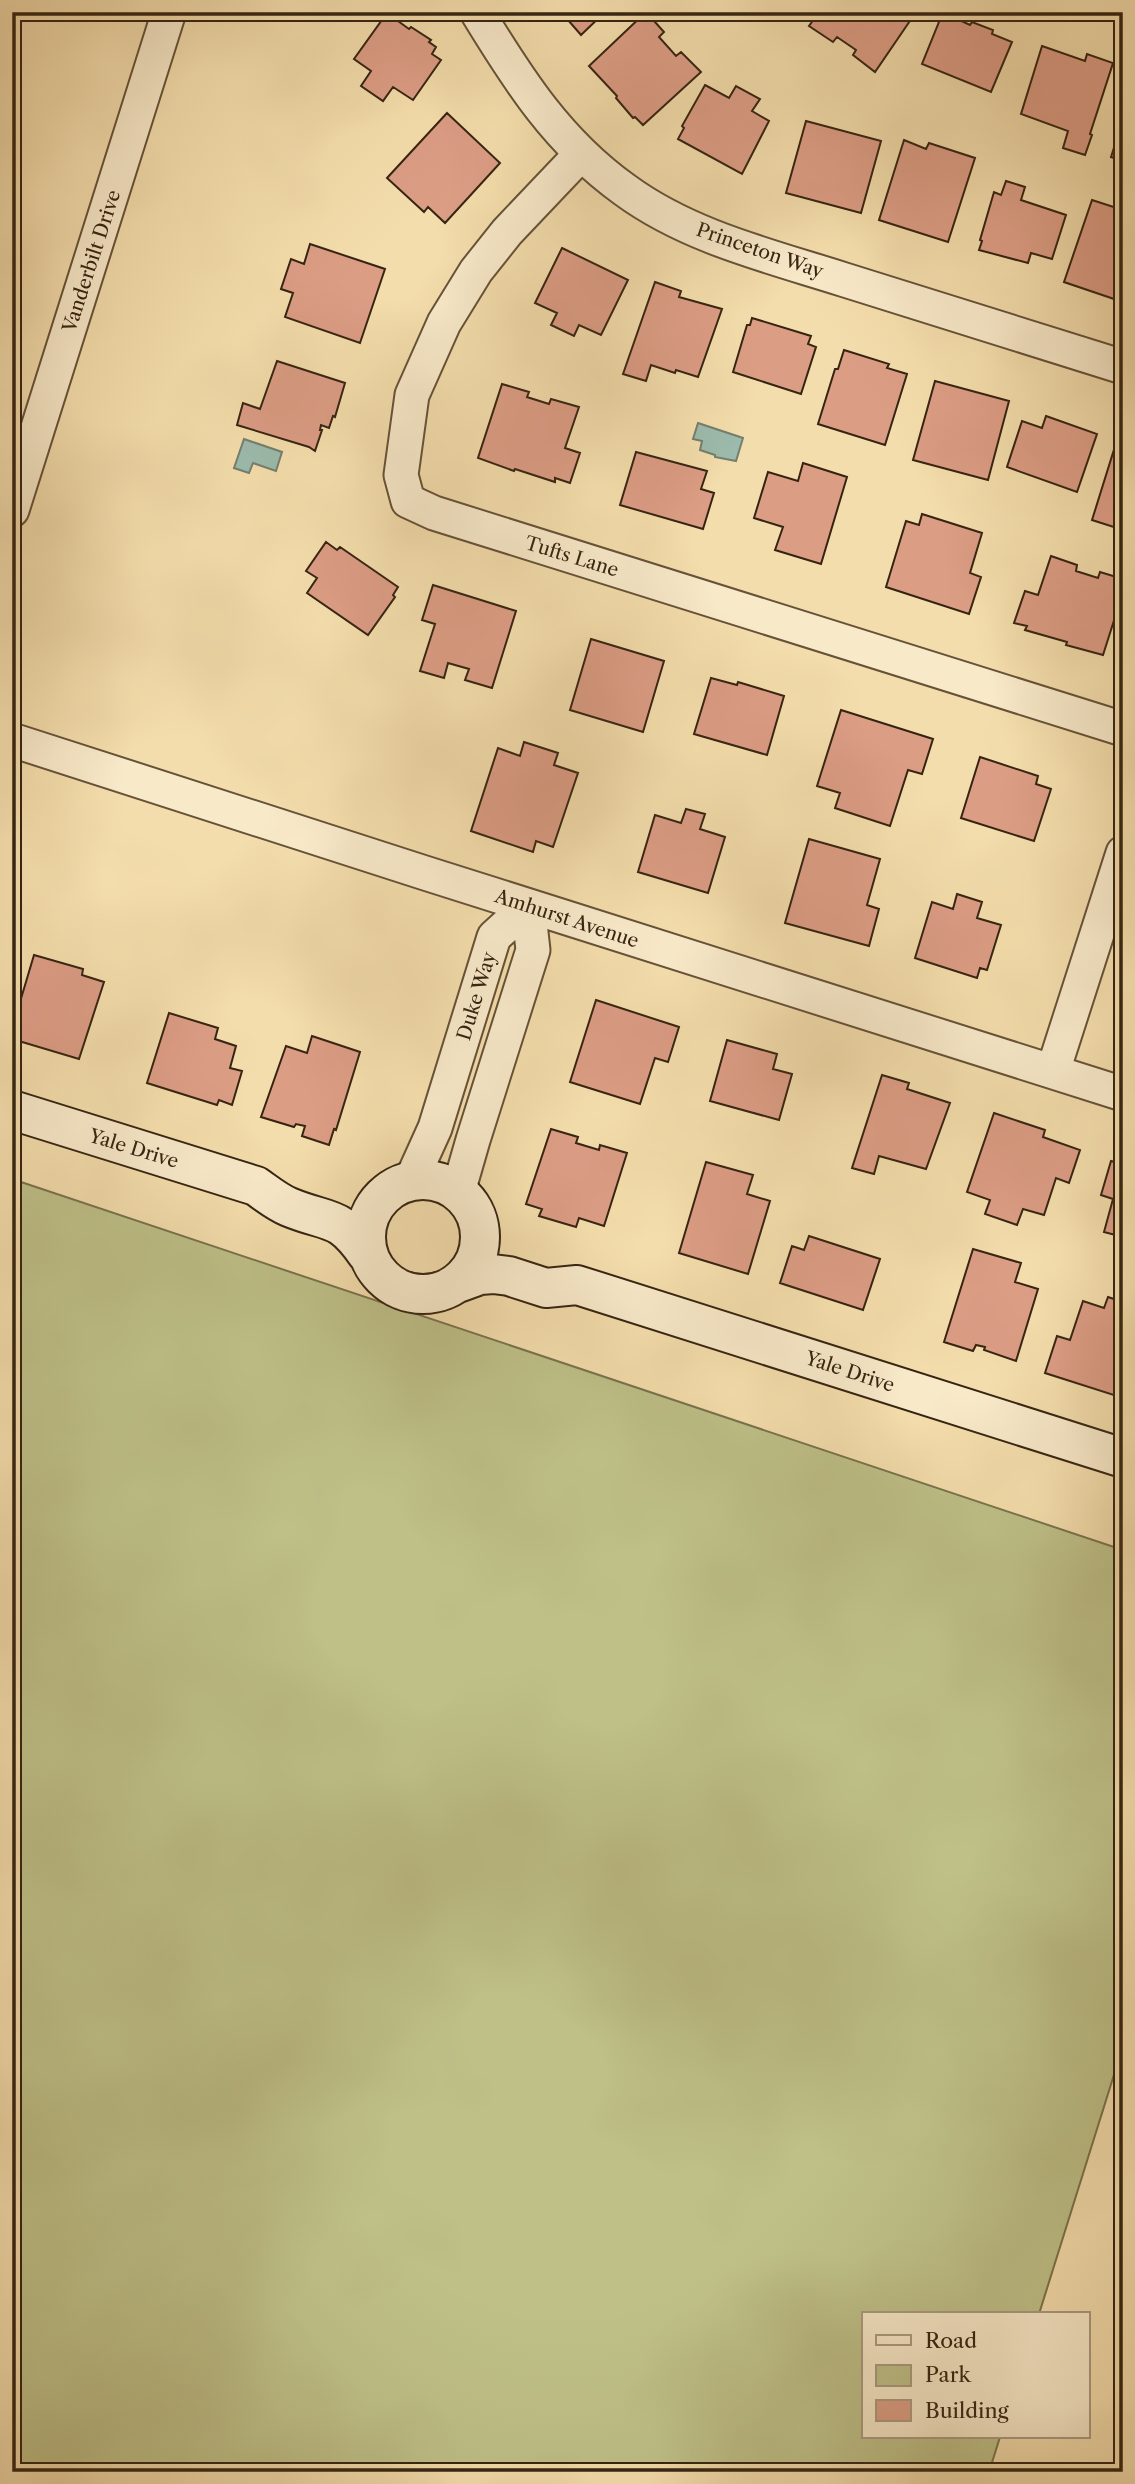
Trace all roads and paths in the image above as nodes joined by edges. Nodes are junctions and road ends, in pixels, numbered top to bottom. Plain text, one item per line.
1 (169, 12) edge
2 (477, 12) edge
3 (581, 154) junction
4 (1123, 367) edge
5 (12, 510) edge
6 (1123, 729) edge
7 (12, 740) edge
8 (1123, 853) edge
9 (528, 906) junction
10 (1053, 1071) junction
11 (1123, 1094) edge
12 (12, 1110) edge
13 (402, 1184) junction
14 (256, 1186) junction
15 (467, 1203) junction
16 (368, 1254) junction
17 (458, 1283) junction
18 (577, 1285) junction
19 (1123, 1458) edge

1 - 5 street, Vanderbilt Drive
2 - 3 street, Princeton Way
3 - 4 street, Princeton Way
3 - 6 street, Tufts Lane
7 - 9 street, Amhurst Avenue
8 - 10 street
9 - 10 street, Amhurst Avenue
9 - 13 street, Duke Way
9 - 15 street, Duke Way
10 - 11 street, Amhurst Avenue
12 - 14 street, Yale Drive
13 - 14 street, Yale Drive
13 - 15 street
13 - 16 street
14 - 16 street, Yale Drive
15 - 17 street
15 - 18 street, Yale Drive
16 - 17 street
17 - 18 street, Yale Drive
18 - 19 street, Yale Drive

